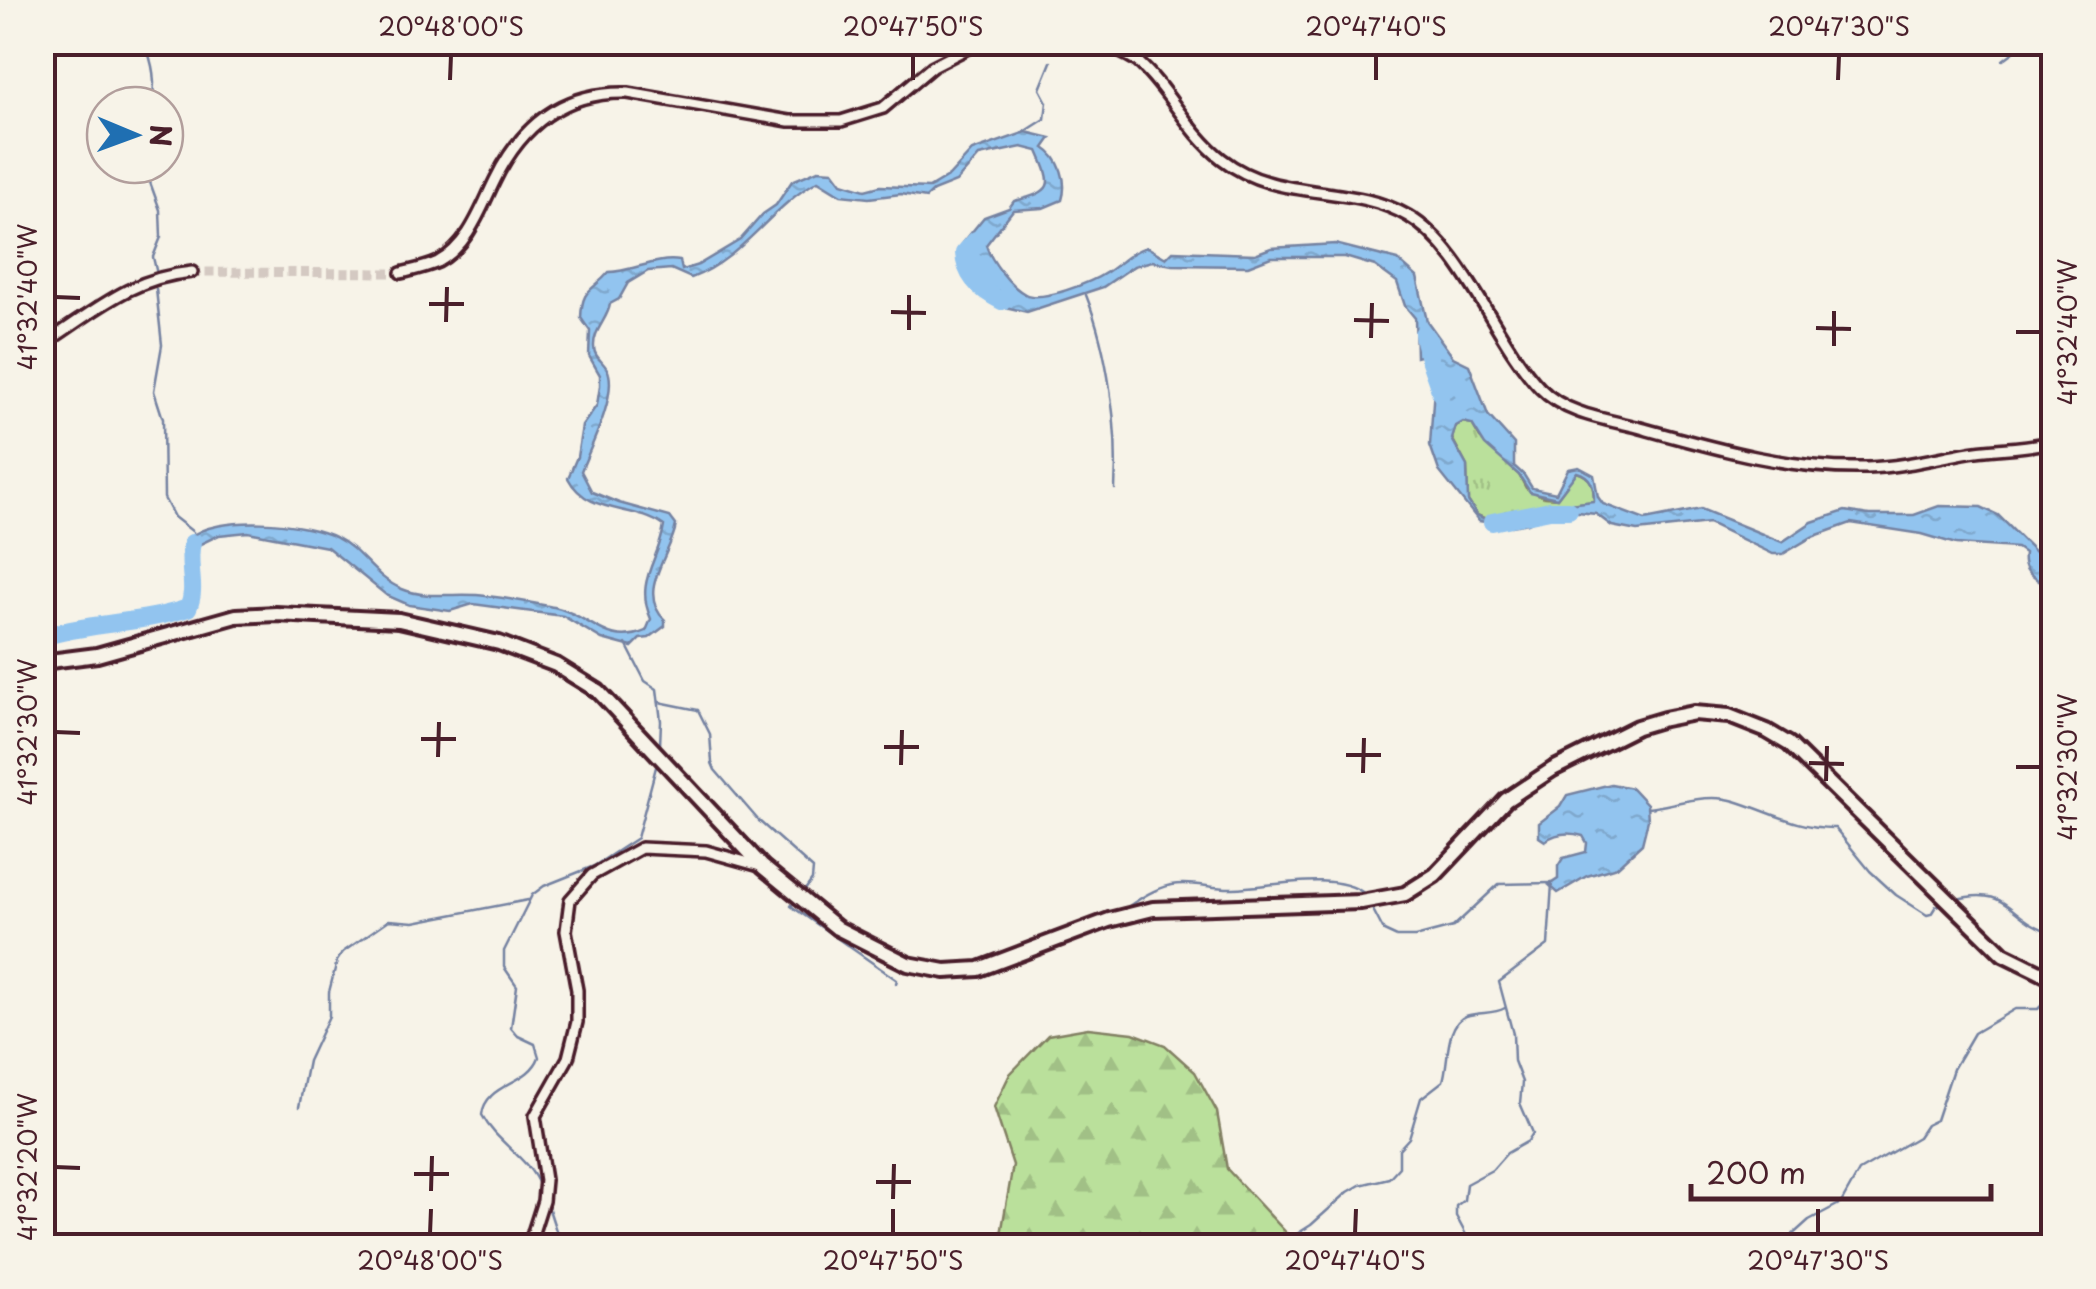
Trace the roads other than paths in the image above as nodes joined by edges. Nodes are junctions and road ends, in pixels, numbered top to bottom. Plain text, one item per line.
1 (980, 42) edge
2 (1098, 42) edge
3 (1135, 42) edge
4 (1138, 62) junction
5 (192, 272) tunnel mouth
6 (401, 273) tunnel mouth
7 (42, 345) edge
8 (2054, 441) edge
9 (42, 662) edge
10 (763, 867) junction
11 (2054, 979) edge
12 (529, 1245) edge

1 - 6 street
2 - 4 street
3 - 4 street
4 - 8 street
5 - 7 street
9 - 10 main road
10 - 11 main road
10 - 12 street

